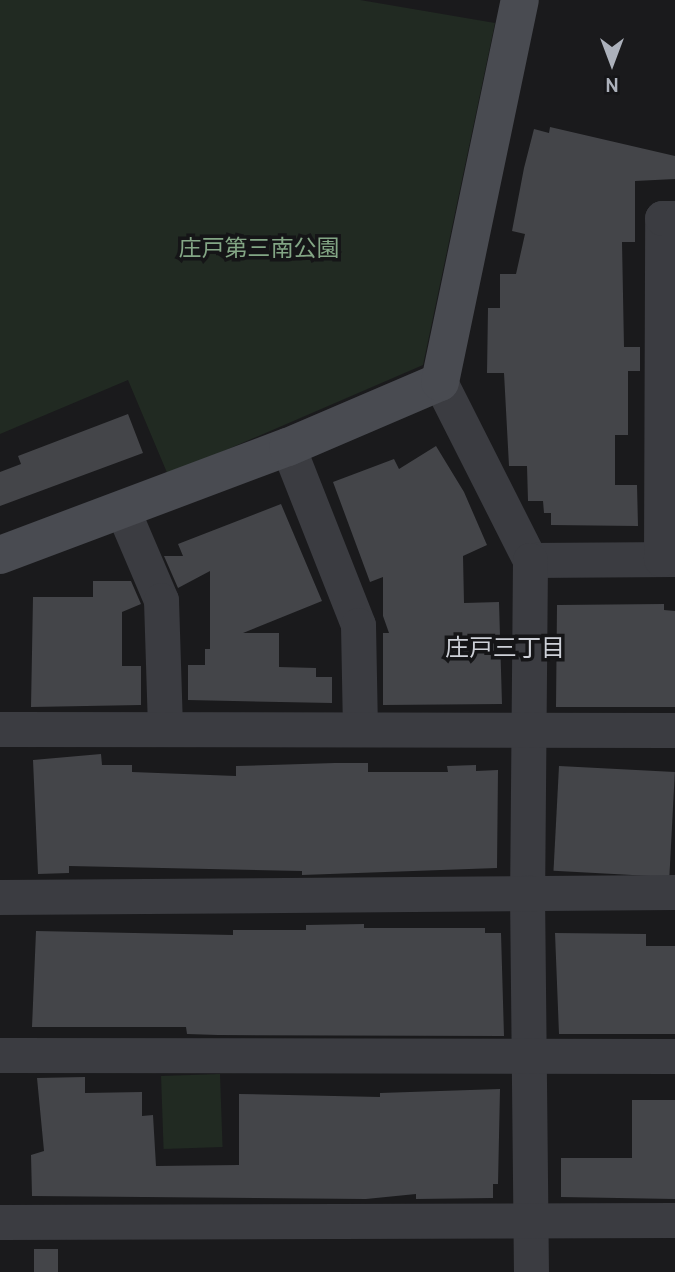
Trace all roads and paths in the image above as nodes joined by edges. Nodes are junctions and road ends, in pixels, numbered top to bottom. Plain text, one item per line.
1 (520, 0) edge
2 (675, 218) edge
3 (440, 382) junction
4 (669, 384) edge
5 (288, 447) junction
6 (123, 511) junction
7 (0, 555) edge
8 (530, 559) junction
9 (668, 559) edge
10 (165, 728) junction
11 (0, 729) edge
12 (360, 729) junction
13 (675, 730) edge
14 (528, 733) junction
15 (527, 892) junction
16 (675, 892) edge
17 (0, 897) edge
18 (0, 1055) edge
19 (530, 1056) junction
20 (675, 1056) edge
21 (675, 1220) edge
22 (532, 1221) junction
23 (0, 1222) edge
24 (531, 1272) edge

1 - 3 street
2 - 4 street
3 - 5 street
3 - 8 street
4 - 9 street
5 - 6 street
5 - 12 street
6 - 7 street
6 - 10 street
8 - 9 street
8 - 14 street
10 - 11 street
10 - 12 street
12 - 14 street
13 - 14 street
14 - 15 street
15 - 16 street
15 - 17 street
15 - 19 street
18 - 19 street
19 - 20 street
19 - 22 street
21 - 22 street
22 - 23 street
22 - 24 street

